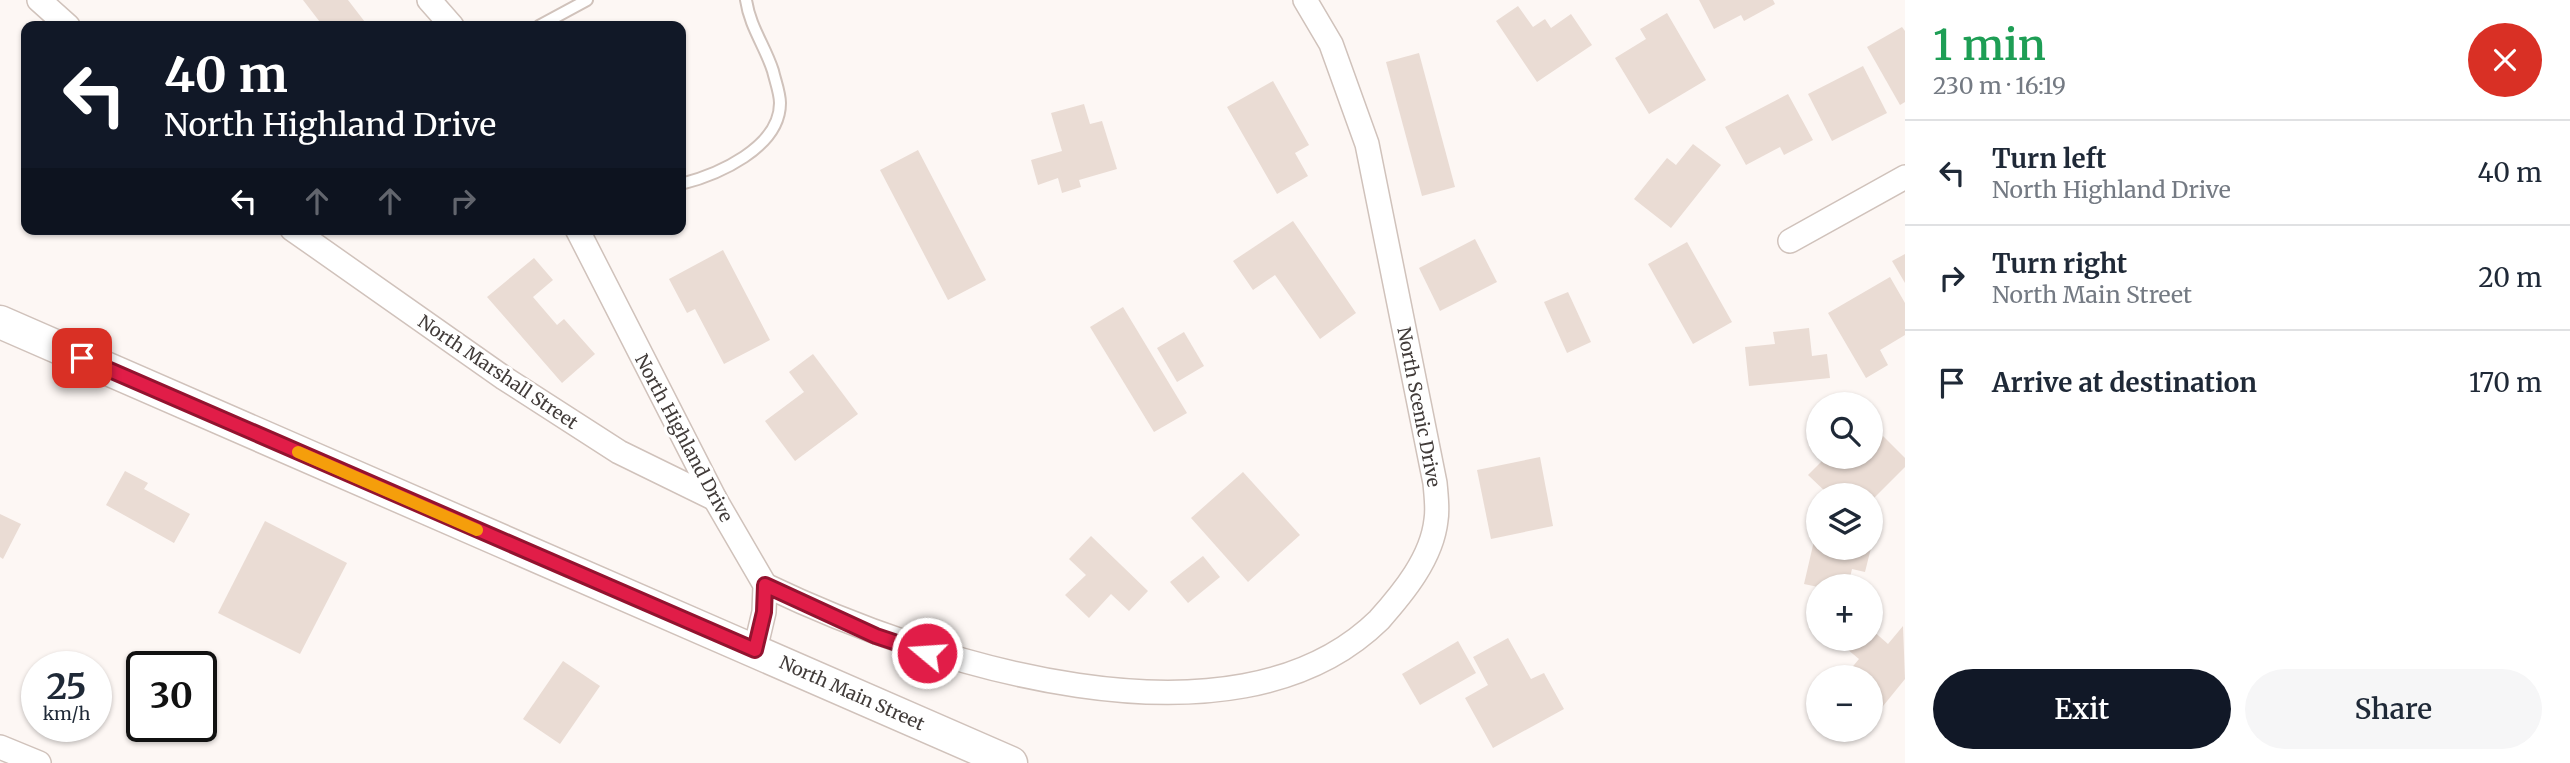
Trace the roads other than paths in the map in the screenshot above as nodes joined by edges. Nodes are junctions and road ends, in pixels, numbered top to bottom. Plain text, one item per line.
1 (39, 0) edge
2 (429, 0) edge
3 (587, 0) edge
4 (746, 0) edge
5 (1305, 0) edge
6 (62, 21) edge
7 (448, 21) edge
8 (548, 21) edge
9 (1905, 177) edge
10 (686, 183) edge
11 (301, 235) edge
12 (580, 235) edge
13 (1790, 241) dead end
14 (0, 322) edge
15 (715, 499) junction
16 (765, 585) junction
17 (755, 650) junction
18 (0, 747) edge
19 (38, 763) edge
20 (1011, 763) edge

1 - 6 street
2 - 7 street
3 - 8 lane
4 - 10 lane
5 - 16 street, North Scenic Drive
9 - 13 street
11 - 15 street, North Marshall Street
12 - 15 street, North Highland Drive
14 - 17 main road, North Main Street
15 - 16 street, North Highland Drive
16 - 17 street
17 - 20 main road, North Main Street
18 - 19 street

